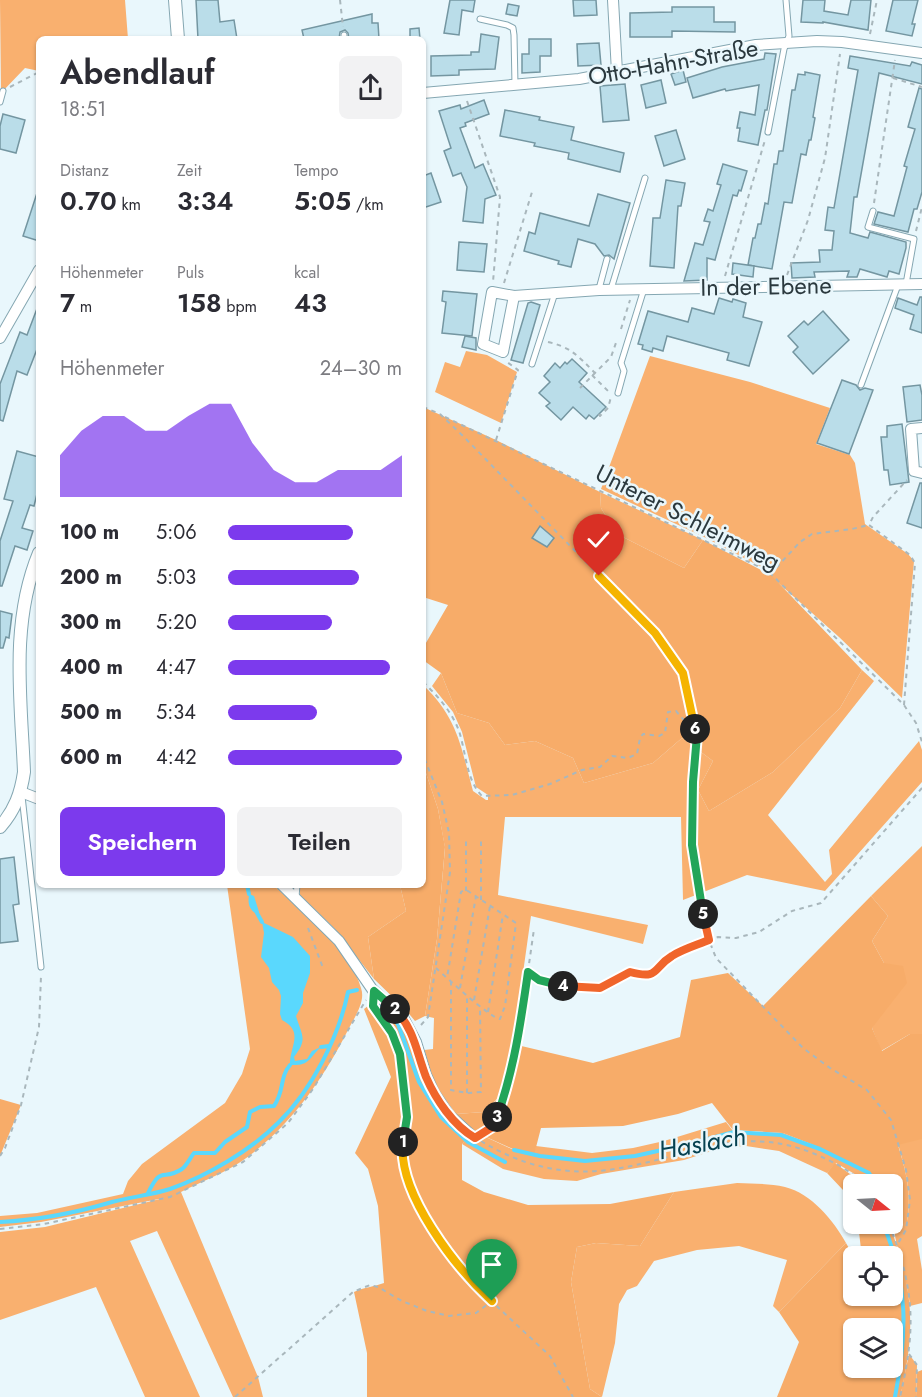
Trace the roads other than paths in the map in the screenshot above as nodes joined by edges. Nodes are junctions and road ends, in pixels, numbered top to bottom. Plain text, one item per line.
1 (175, 0) edge
2 (613, 0) edge
3 (786, 0) edge
4 (480, 19) dead end
5 (178, 36) edge
6 (786, 43) junction
7 (922, 53) edge
8 (617, 72) junction
9 (514, 86) junction
10 (3, 91) road end
11 (426, 93) edge
12 (0, 102) edge
13 (768, 132) road end
14 (645, 178) dead end
15 (873, 211) road end
16 (607, 259) dead end
17 (36, 275) edge
18 (902, 284) junction
19 (922, 284) edge
20 (611, 289) junction
21 (639, 289) junction
22 (599, 290) junction
23 (555, 293) junction
24 (514, 296) junction
25 (0, 338) edge
26 (532, 364) dead end
27 (861, 385) dead end
28 (618, 393) dead end
29 (922, 428) edge
30 (918, 472) edge
31 (36, 563) edge
32 (21, 792) junction
33 (36, 797) edge
34 (0, 826) edge
35 (286, 888) edge
36 (297, 888) edge
37 (296, 897) junction
38 (41, 967) road end
39 (473, 1137) road end

1 - 5 street
2 - 8 street
3 - 6 lane
4 - 9 lane
6 - 7 street, Otto-Hahn-Straße
6 - 8 street, Otto-Hahn-Straße
6 - 13 lane
8 - 9 street, Otto-Hahn-Straße
9 - 11 street, Otto-Hahn-Straße
10 - 12 lane
14 - 20 lane
15 - 18 lane
16 - 22 lane
17 - 25 street
18 - 19 street, In der Ebene
18 - 21 street, In der Ebene
18 - 27 lane
20 - 21 street, In der Ebene
20 - 22 street, In der Ebene
21 - 28 lane
22 - 23 street, In der Ebene
23 - 24 street, In der Ebene
23 - 26 lane
24 - 24 street, In der Ebene
29 - 30 street
31 - 32 street
32 - 33 street
32 - 34 street
32 - 38 lane
35 - 37 street
36 - 37 lane
37 - 39 street

